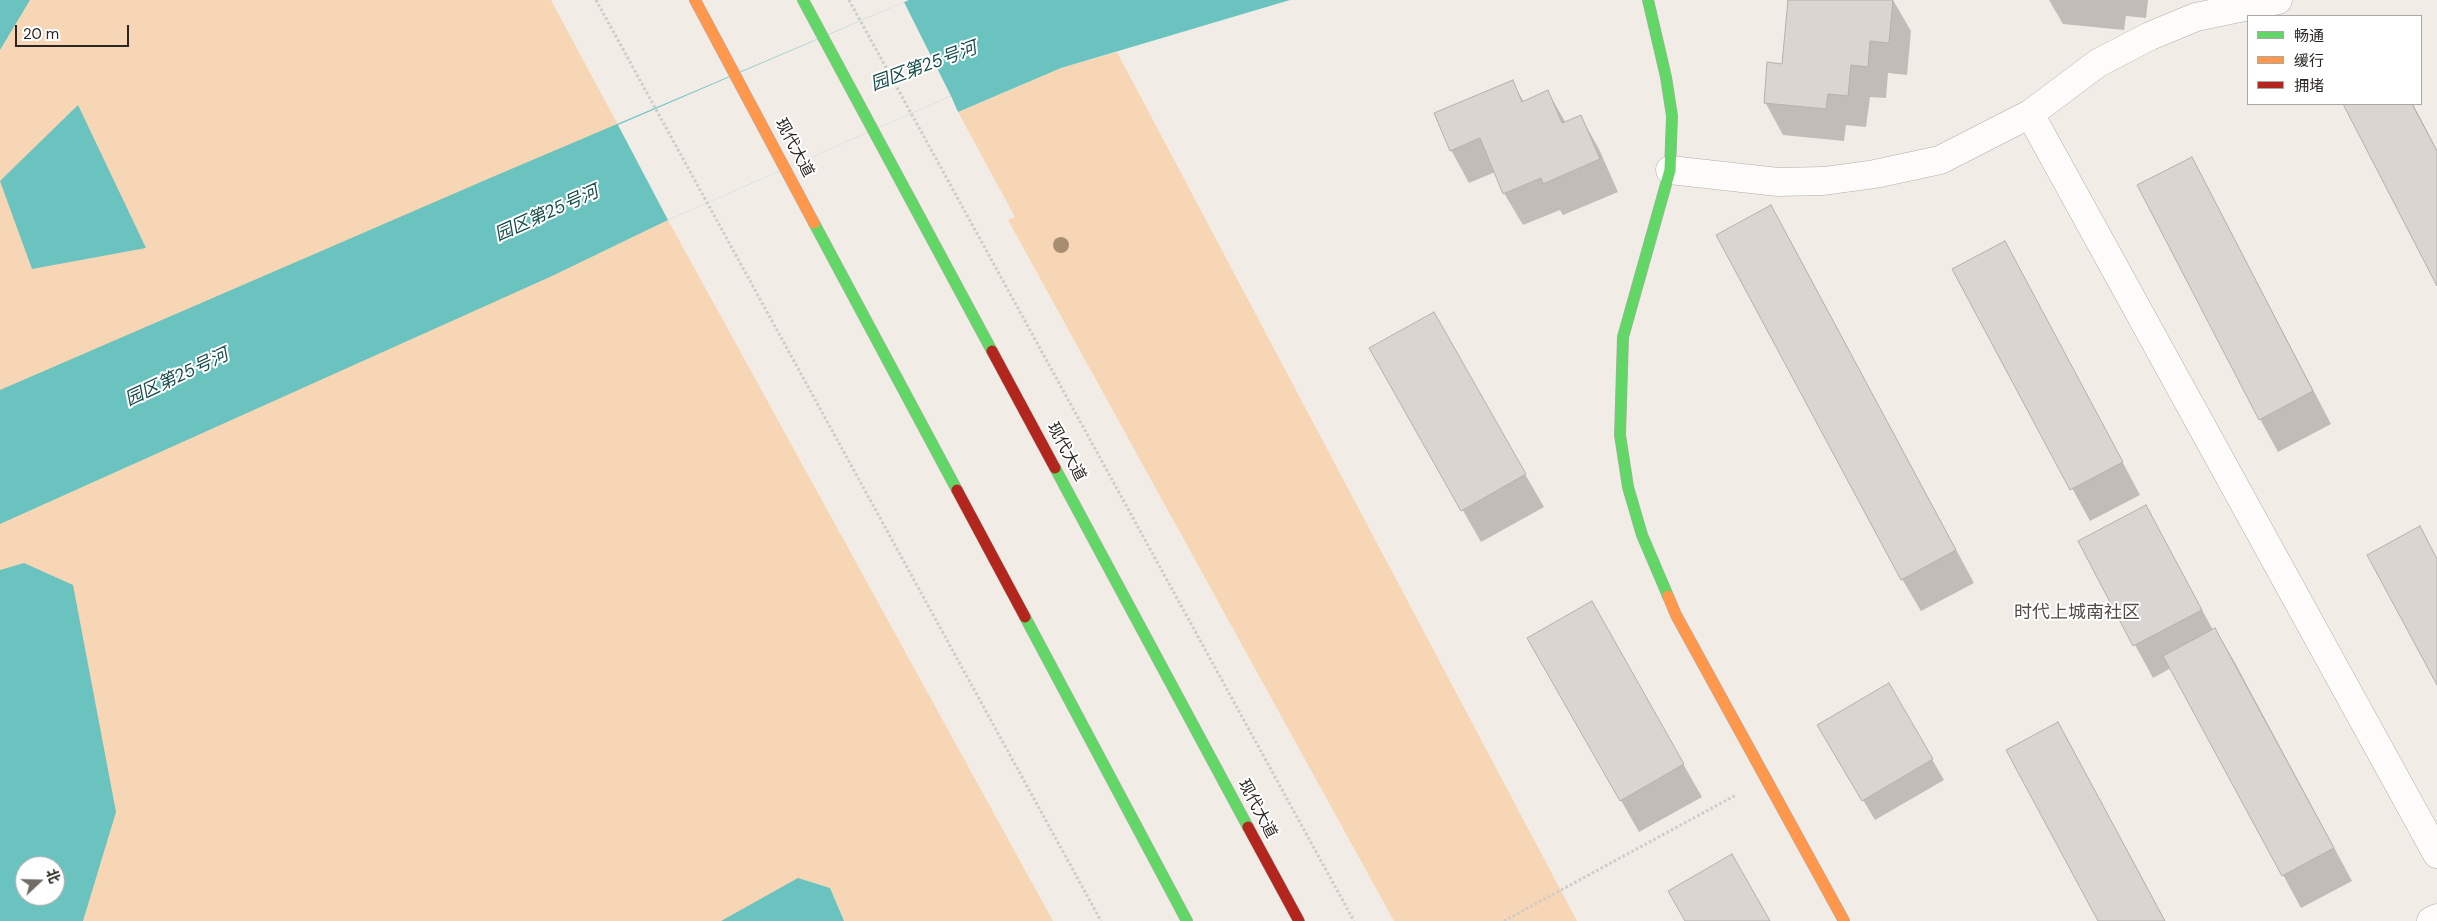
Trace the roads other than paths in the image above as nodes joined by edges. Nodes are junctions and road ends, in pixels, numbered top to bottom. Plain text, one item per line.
1 (695, 0) edge
2 (803, 0) edge
3 (1648, 0) edge
4 (2278, 0) edge
5 (2030, 114) junction
6 (1670, 170) junction
7 (2437, 854) edge
8 (2437, 918) edge
9 (1187, 921) edge
10 (1298, 921) edge
11 (1844, 921) edge
12 (2431, 921) edge

1 - 9 main road, 现代大道
2 - 10 main road, 现代大道
3 - 6 main road
4 - 5 street
5 - 6 street
5 - 7 street
6 - 11 main road
8 - 12 street

